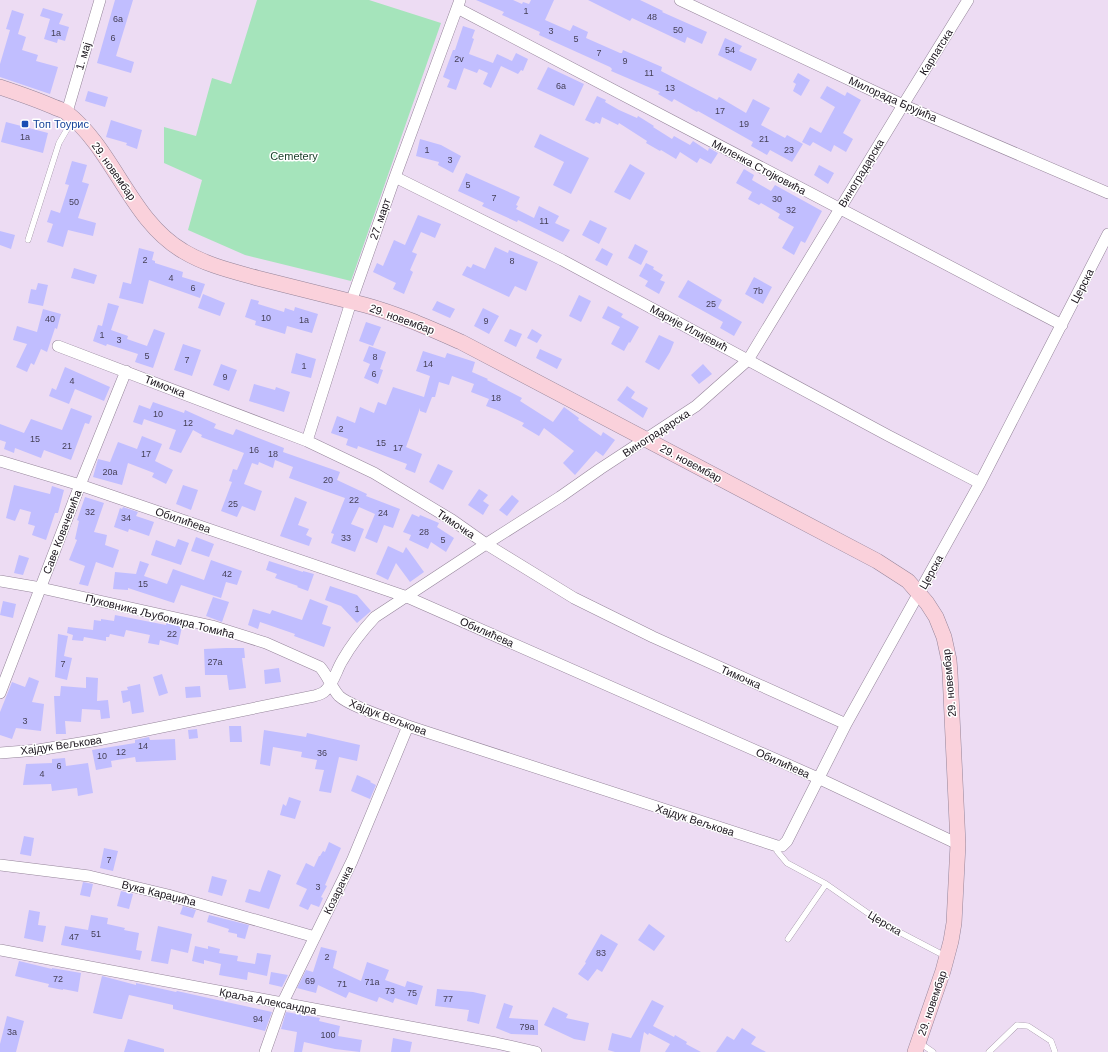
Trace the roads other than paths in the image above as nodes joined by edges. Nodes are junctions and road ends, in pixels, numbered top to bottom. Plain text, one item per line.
1 (100, 0) edge
2 (680, 0) edge
3 (968, 0) edge
4 (458, 4) edge
5 (0, 87) edge
6 (903, 105) junction
7 (70, 115) junction
8 (394, 177) junction
9 (1108, 193) edge
10 (839, 209) junction
11 (1108, 234) edge
12 (28, 240) dead end
13 (351, 302) junction
14 (1062, 325) junction
15 (58, 346) dead end
16 (748, 360) junction
17 (126, 371) junction
18 (646, 440) junction
19 (307, 441) junction
20 (0, 461) edge
21 (980, 483) junction
22 (80, 485) junction
23 (486, 544) junction
24 (0, 581) edge
25 (41, 588) junction
26 (920, 593) junction
27 (407, 597) junction
28 (331, 684) junction
29 (0, 693) edge
30 (846, 724) junction
31 (408, 726) junction
32 (0, 753) edge
33 (818, 778) junction
34 (958, 844) junction
35 (777, 846) junction
36 (0, 865) edge
37 (826, 884) junction
38 (315, 937) junction
39 (788, 939) dead end
40 (0, 950) edge
41 (947, 957) junction
42 (282, 1004) junction
43 (916, 1047) edge
44 (265, 1052) edge
45 (536, 1052) edge
46 (933, 1052) edge
47 (989, 1052) edge
48 (1055, 1052) edge

1 - 7 street, 1. мај
2 - 6 street, Милорада Брујића
3 - 6 street, Карпатска
4 - 8 street, 27. март
4 - 10 street, Миленка Стојковића
5 - 7 main road
6 - 9 street, Милорада Брујића
6 - 10 street, Виноградарска
7 - 12 lane
7 - 13 main road, 29. новембар
8 - 13 street, 27. март
8 - 16 street, Марије Илијевић
10 - 14 street, Миленка Стојковића
10 - 16 street, Виноградарска
11 - 14 street, Церска
13 - 18 main road, 29. новембар
13 - 19 street, 27. март
14 - 21 street, Церска
15 - 17 street, Тимочка
16 - 18 street, Виноградарска
16 - 21 street, Марије Илијевић
17 - 19 street, Тимочка
17 - 22 street, Саве Ковачевића
18 - 23 street, Виноградарска
18 - 26 main road, 29. новембар
19 - 23 street, Тимочка
20 - 22 street, Обилићева
21 - 26 street, Церска
22 - 25 street, Саве Ковачевића
22 - 27 street, Обилићева
23 - 27 street, Виноградарска
23 - 30 street, Тимочка
24 - 25 street, Пуковника Љубомира Томића
25 - 28 street, Пуковника Љубомира Томића
25 - 29 street, Саве Ковачевића
26 - 30 street, Церска
26 - 34 main road, 29. новембар
27 - 28 street, Виноградарска
27 - 33 street, Обилићева
28 - 31 street, Хајдук Вељкова
28 - 32 street, Хајдук Вељкова
30 - 33 street, Церска
31 - 35 street, Хајдук Вељкова
31 - 38 street, Козарачка
33 - 34 street, Обилићева
33 - 35 street, Церска
34 - 41 main road, 29. новембар
35 - 37 lane, Церска
36 - 38 street, Вука Караџића
37 - 39 lane
37 - 41 lane, Церска
38 - 42 street, Козарачка
40 - 42 street, Краља Александра
41 - 43 main road, 29. новембар
42 - 44 street, Козарачка
42 - 45 street, Краља Александра
43 - 46 lane
47 - 48 lane

